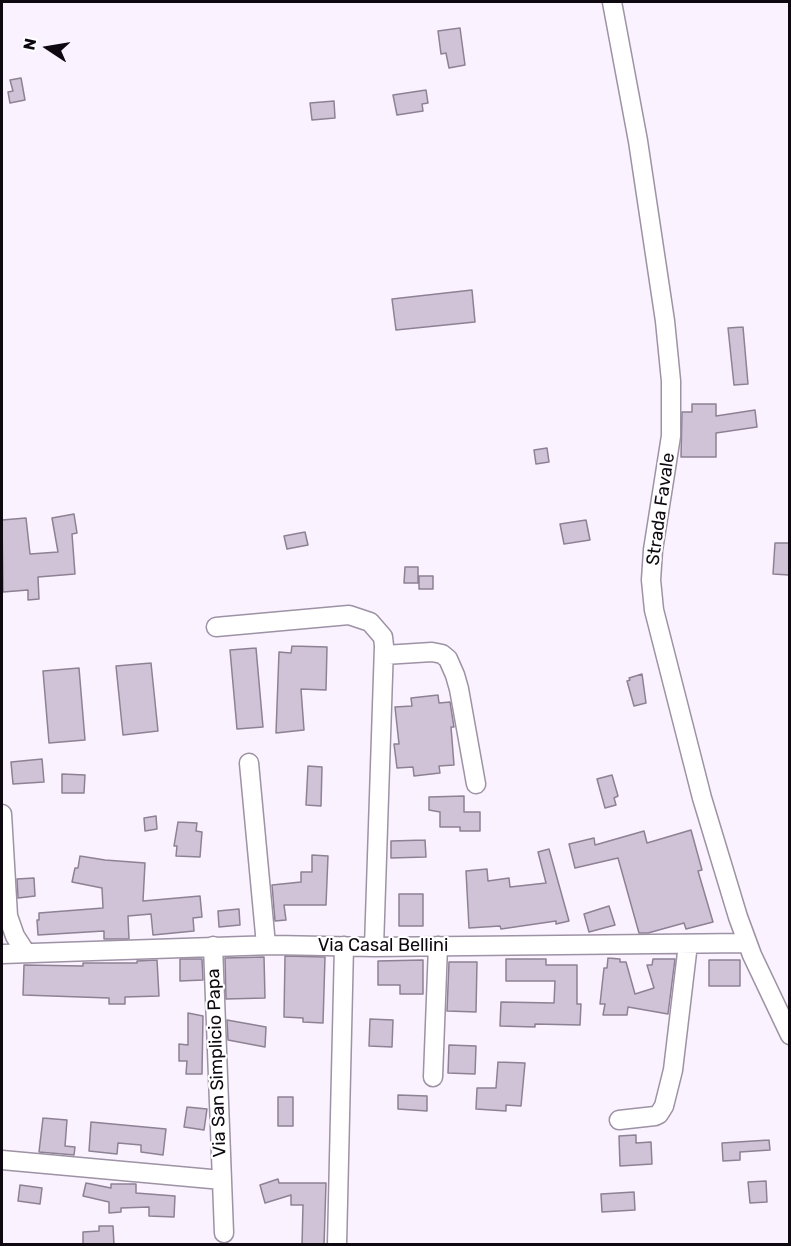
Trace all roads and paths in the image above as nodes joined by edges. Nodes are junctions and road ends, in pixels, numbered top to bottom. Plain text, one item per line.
1 (612, 2) edge
2 (216, 627) dead end
3 (384, 655) junction
4 (249, 763) dead end
5 (476, 784) dead end
6 (2, 814) edge
7 (747, 943) junction
8 (688, 944) junction
9 (266, 945) junction
10 (213, 946) junction
11 (344, 946) junction
12 (438, 946) junction
13 (374, 947) junction
14 (15, 953) edge
15 (789, 1035) edge
16 (433, 1077) dead end
17 (620, 1120) dead end
18 (2, 1160) edge
19 (222, 1180) junction
20 (224, 1233) dead end
21 (337, 1245) edge

1 - 7 street, Strada Favale
2 - 3 street
3 - 5 street
3 - 13 street
4 - 9 street
6 - 14 street
7 - 8 street, Via Casal Bellini
7 - 15 street, Strada Favale
8 - 12 street, Via Casal Bellini
8 - 17 street
9 - 10 street, Via Casal Bellini
9 - 11 street, Via Casal Bellini
10 - 14 street, Via Casal Bellini
10 - 19 street, Via San Simplicio Papa
11 - 13 street, Via Casal Bellini
11 - 21 street
12 - 13 street, Via Casal Bellini
12 - 16 street
18 - 19 street
19 - 20 street, Via San Simplicio Papa

